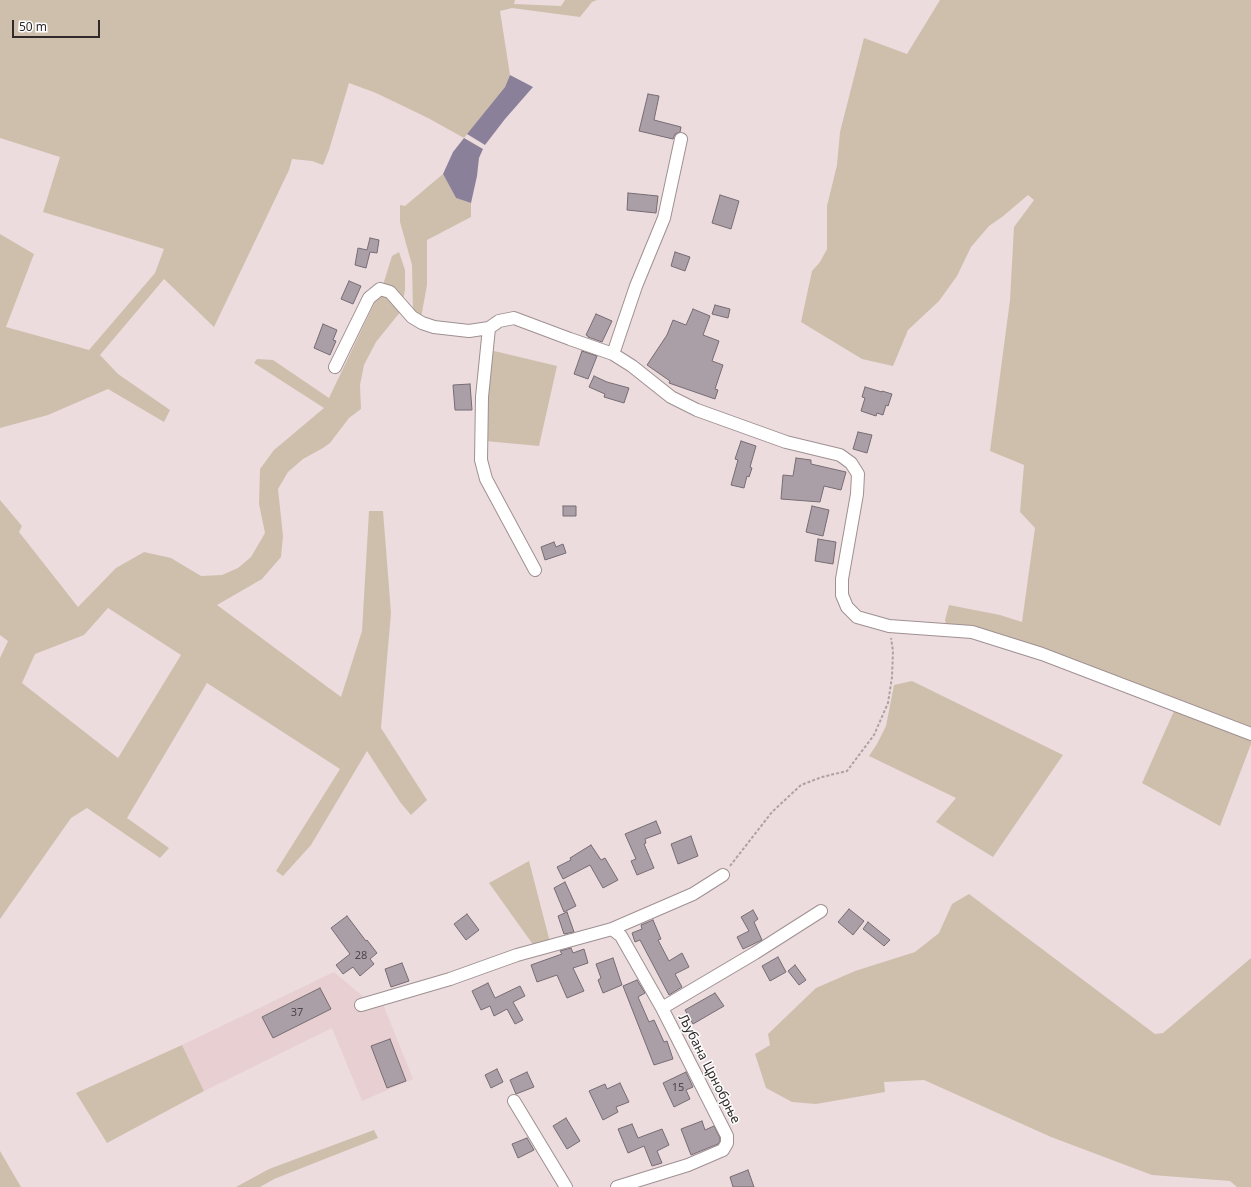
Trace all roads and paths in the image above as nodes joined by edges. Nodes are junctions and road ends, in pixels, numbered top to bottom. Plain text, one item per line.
1 (681, 139) dead end
2 (489, 328) junction
3 (613, 354) junction
4 (335, 367) dead end
5 (535, 570) dead end
6 (889, 626) junction
7 (1251, 734) edge
8 (723, 874) joint
9 (821, 911) dead end
10 (612, 929) junction
11 (361, 1005) dead end
12 (662, 1008) junction
13 (514, 1101) dead end
14 (566, 1187) edge
15 (616, 1187) edge

1 - 3 street
2 - 3 street
2 - 4 street
2 - 5 street
3 - 6 street
6 - 7 street
6 - 8 path
8 - 10 street
9 - 12 street, Љубана Црнобрње
10 - 11 street
10 - 12 street, Љубана Црнобрње
12 - 15 street, Љубана Црнобрње
13 - 14 street

